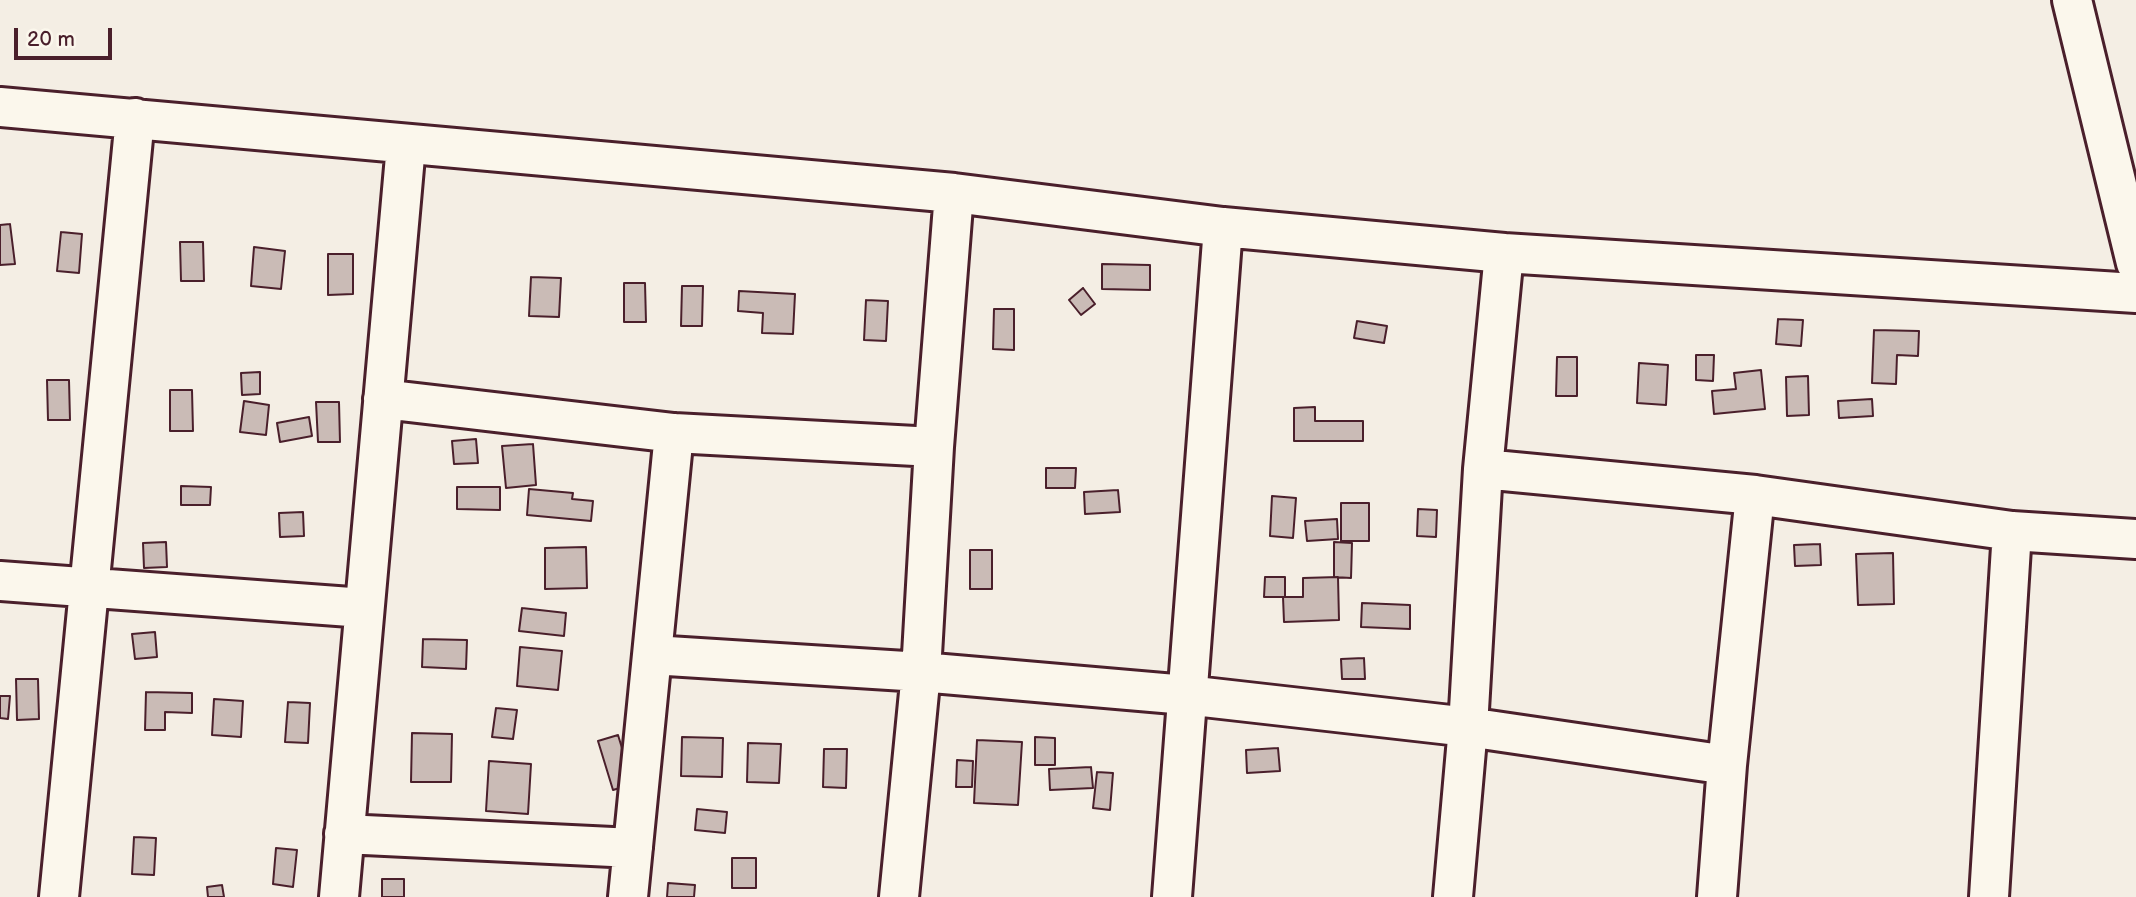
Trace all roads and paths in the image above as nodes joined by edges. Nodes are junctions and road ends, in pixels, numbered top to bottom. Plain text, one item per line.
1 (2072, 0) edge
2 (0, 107) edge
3 (135, 118) junction
4 (406, 145) junction
5 (954, 193) junction
6 (1223, 227) junction
7 (1504, 253) junction
8 (2136, 263) edge
9 (2136, 293) edge
10 (383, 399) junction
11 (674, 433) junction
12 (934, 447) junction
13 (1483, 470) junction
14 (1755, 495) junction
15 (2011, 531) junction
16 (2136, 540) edge
17 (0, 581) edge
18 (89, 588) junction
19 (364, 608) junction
20 (652, 655) junction
21 (922, 672) junction
22 (1186, 695) junction
23 (1468, 727) junction
24 (1727, 765) junction
25 (344, 834) junction
26 (633, 848) junction
27 (59, 897) edge
28 (339, 897) edge
29 (628, 897) edge
30 (899, 897) edge
31 (1171, 897) edge
32 (1453, 897) edge
33 (1717, 897) edge
34 (1989, 897) edge

1 - 8 street
2 - 3 street
3 - 4 street
3 - 18 street
4 - 5 street
4 - 10 street
5 - 6 street
5 - 12 street
6 - 7 street
6 - 22 street
7 - 9 street
7 - 13 street
10 - 11 street
10 - 19 street
11 - 12 street
11 - 20 street
12 - 21 street
13 - 14 street
13 - 23 street
14 - 15 street
14 - 24 street
15 - 16 street
15 - 34 street
17 - 18 street
18 - 19 street
18 - 27 street
19 - 25 street
20 - 21 street
20 - 26 street
21 - 22 street
21 - 30 street
22 - 23 street
22 - 31 street
23 - 24 street
23 - 32 street
24 - 33 street
25 - 26 street
25 - 28 street
26 - 29 street

